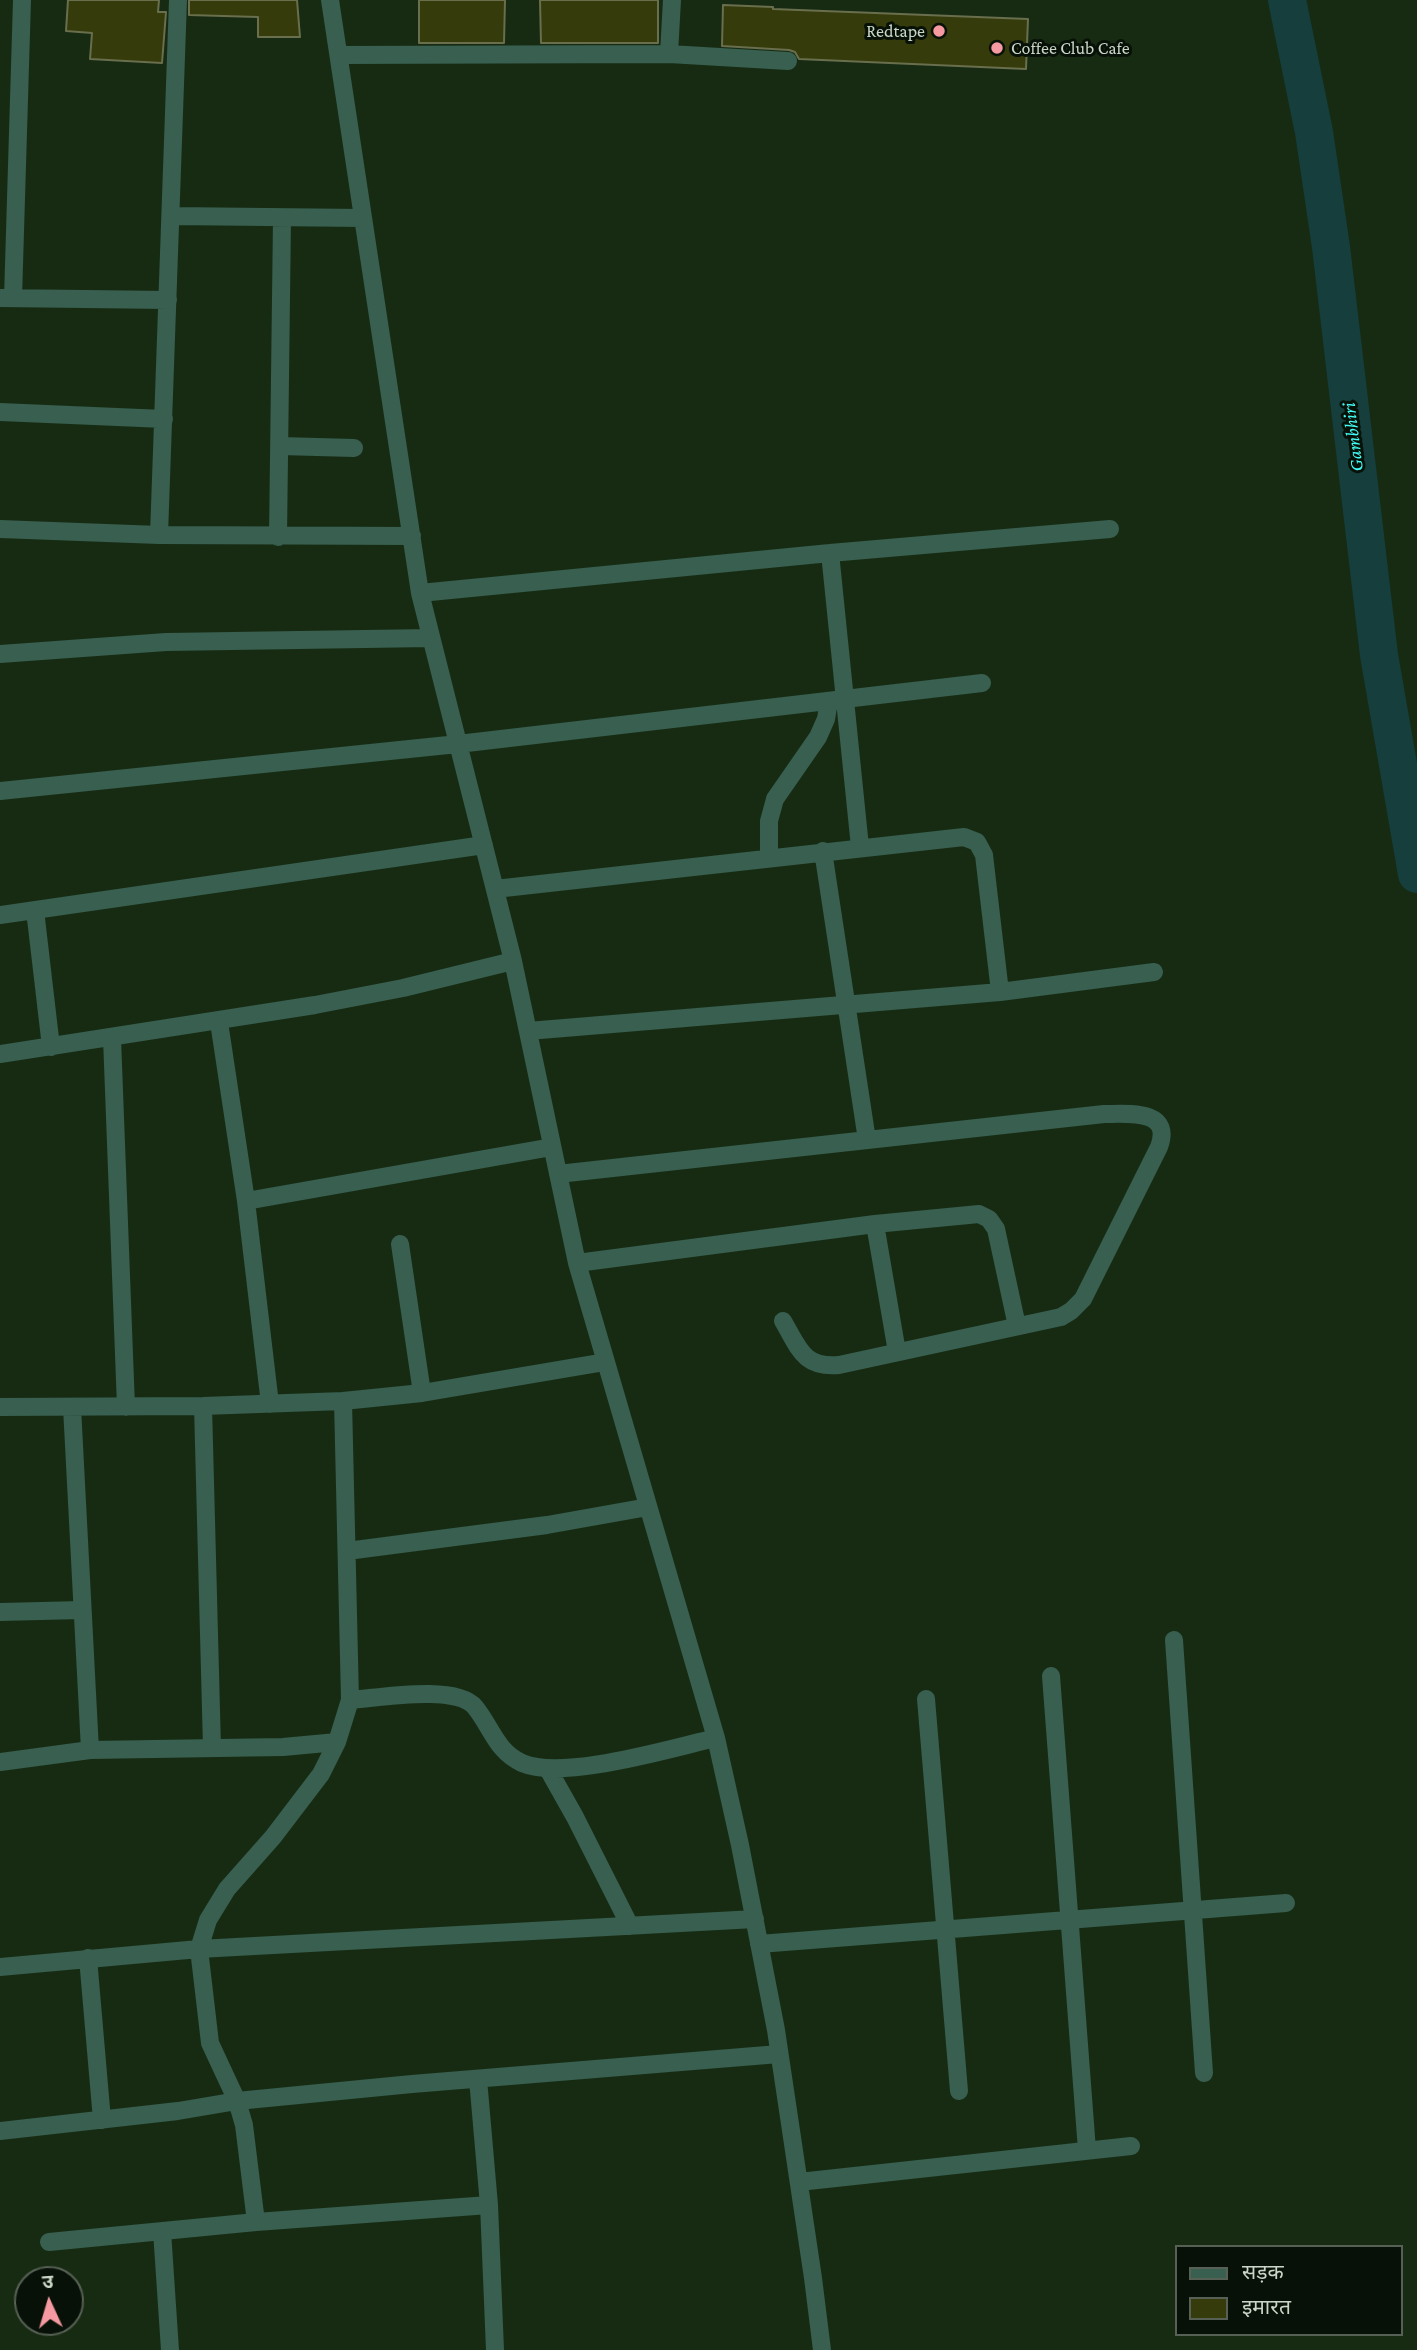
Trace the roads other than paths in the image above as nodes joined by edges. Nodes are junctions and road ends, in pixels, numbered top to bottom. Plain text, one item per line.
1 (22, 0) edge
2 (178, 0) edge
3 (330, 0) edge
4 (672, 0) edge
5 (669, 54) junction
6 (339, 55) junction
7 (788, 61) dead end
8 (171, 216) junction
9 (282, 218) junction
10 (363, 218) junction
11 (7, 298) edge
12 (168, 300) junction
13 (0, 412) edge
14 (164, 419) junction
15 (280, 446) junction
16 (354, 448) dead end
17 (0, 529) edge
18 (1110, 529) dead end
19 (159, 536) junction
20 (411, 536) junction
21 (278, 537) junction
22 (830, 552) junction
23 (420, 593) junction
24 (431, 639) junction
25 (0, 654) edge
26 (982, 683) dead end
27 (837, 700) junction
28 (458, 744) junction
29 (0, 792) edge
30 (484, 845) junction
31 (860, 847) junction
32 (823, 851) junction
33 (769, 858) junction
34 (495, 889) junction
35 (35, 910) junction
36 (0, 915) edge
37 (513, 961) junction
38 (1154, 972) dead end
39 (1000, 992) junction
40 (846, 1004) junction
41 (219, 1022) junction
42 (528, 1031) junction
43 (111, 1038) junction
44 (51, 1047) junction
45 (0, 1055) edge
46 (867, 1140) junction
47 (552, 1147) junction
48 (558, 1174) junction
49 (246, 1201) junction
50 (875, 1224) junction
51 (400, 1244) dead end
52 (577, 1264) junction
53 (783, 1321) dead end
54 (1017, 1326) junction
55 (897, 1352) junction
56 (606, 1362) junction
57 (422, 1392) junction
58 (343, 1401) junction
59 (270, 1404) junction
60 (127, 1406) junction
61 (203, 1406) junction
62 (0, 1407) edge
63 (72, 1407) junction
64 (648, 1507) junction
65 (347, 1551) junction
66 (82, 1610) junction
67 (0, 1612) edge
68 (1174, 1640) dead end
69 (1051, 1676) dead end
70 (926, 1699) dead end
71 (350, 1700) junction
72 (716, 1738) junction
73 (337, 1742) junction
74 (212, 1748) junction
75 (90, 1750) junction
76 (0, 1762) edge
77 (548, 1769) junction
78 (1286, 1903) dead end
79 (1193, 1910) junction
80 (755, 1919) junction
81 (1071, 1919) junction
82 (630, 1926) junction
83 (945, 1930) junction
84 (760, 1944) junction
85 (199, 1948) junction
86 (88, 1958) junction
87 (0, 1967) edge
88 (779, 2054) junction
89 (1204, 2073) dead end
90 (478, 2079) junction
91 (959, 2091) dead end
92 (237, 2102) junction
93 (102, 2120) junction
94 (0, 2131) edge
95 (1131, 2146) dead end
96 (1087, 2150) junction
97 (799, 2182) junction
98 (489, 2204) junction
99 (256, 2222) junction
100 (162, 2231) junction
101 (49, 2242) dead end
102 (170, 2350) edge
103 (495, 2350) edge
104 (822, 2350) edge

1 - 11 street
2 - 8 street
3 - 6 street
4 - 5 street
5 - 6 street
5 - 7 street
6 - 10 street
8 - 9 street
8 - 12 street
9 - 10 street
9 - 15 street
10 - 20 street
11 - 12 street
12 - 14 street
13 - 14 street
14 - 19 street
15 - 16 street
15 - 21 street
17 - 19 street
18 - 22 street
19 - 21 street
20 - 21 street
20 - 23 street
22 - 23 street
22 - 27 street
23 - 24 street
24 - 25 street
24 - 28 street
26 - 27 street
27 - 28 street
27 - 31 street
27 - 33 street
28 - 29 street
28 - 30 street
30 - 34 street
30 - 35 street
31 - 32 street
31 - 39 street
32 - 33 street
32 - 40 street
33 - 34 street
34 - 37 street
35 - 36 street
35 - 44 street
37 - 41 street
37 - 42 street
38 - 39 street
39 - 40 street
40 - 42 street
40 - 46 street
41 - 43 street
41 - 49 street
42 - 47 street
43 - 44 street
43 - 60 street
44 - 45 street
46 - 48 street
46 - 54 street
47 - 48 street
47 - 49 street
48 - 52 street
49 - 59 street
50 - 52 street
50 - 54 street
50 - 55 street
51 - 57 street
52 - 56 street
53 - 55 street
54 - 55 street
56 - 57 street
56 - 64 street
57 - 58 street
58 - 59 street
58 - 65 street
59 - 61 street
60 - 61 street
60 - 63 street
61 - 74 street
62 - 63 street
63 - 66 street
64 - 65 street
64 - 72 street
65 - 71 street
66 - 67 street
66 - 75 street
68 - 79 street
69 - 81 street
70 - 83 street
71 - 73 street
71 - 77 street
72 - 77 street
72 - 80 street
73 - 74 street
73 - 85 street
74 - 75 street
75 - 76 street
77 - 82 street
78 - 79 street
79 - 81 street
79 - 89 street
80 - 82 street
80 - 84 street
81 - 83 street
81 - 96 street
82 - 85 street
83 - 84 street
83 - 91 street
84 - 88 street
85 - 86 street
85 - 92 street
86 - 87 street
86 - 93 street
88 - 90 street
88 - 97 street
90 - 92 street
90 - 98 street
92 - 93 street
92 - 99 street
93 - 94 street
95 - 96 street
96 - 97 street
97 - 104 street
98 - 99 street
98 - 103 street
99 - 100 street
100 - 101 street
100 - 102 street

